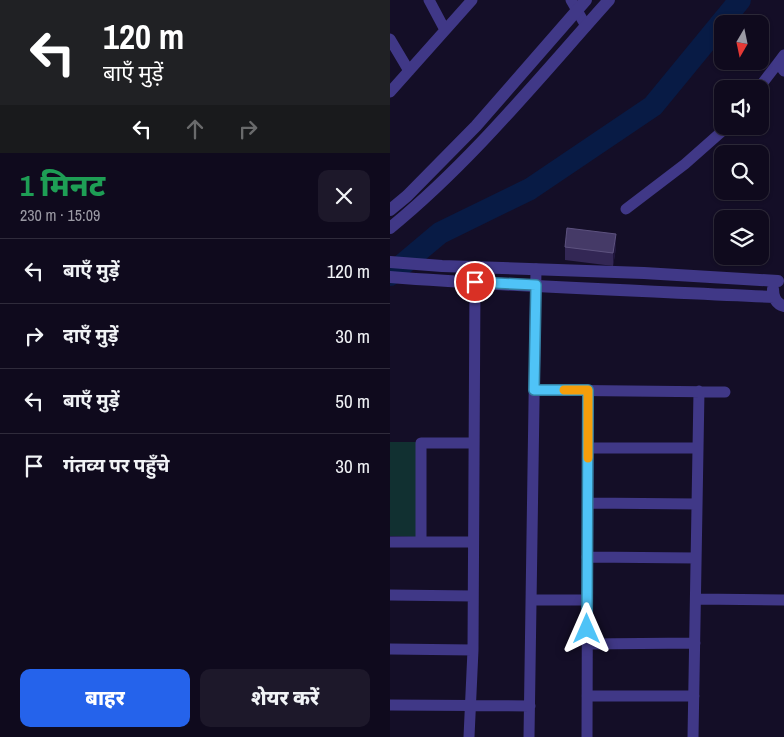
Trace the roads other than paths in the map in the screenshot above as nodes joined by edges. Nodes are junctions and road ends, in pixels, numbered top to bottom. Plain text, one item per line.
1 (428, 0) edge
2 (472, 0) edge
3 (586, 0) edge
4 (609, 0) edge
5 (574, 5) edge
6 (586, 26) junction
7 (446, 30) junction
8 (390, 39) edge
9 (782, 63) edge
10 (409, 71) junction
11 (766, 80) edge
12 (390, 92) edge
13 (718, 135) edge
14 (626, 208) dead end
15 (390, 210) edge
16 (390, 228) edge
17 (390, 262) edge
18 (536, 269) junction
19 (390, 277) edge
20 (781, 278) edge
21 (475, 282) junction
22 (536, 285) junction
23 (774, 296) junction
24 (784, 306) edge
25 (534, 390) junction
26 (588, 390) junction
27 (699, 391) junction
28 (725, 392) dead end
29 (474, 443) junction
30 (588, 448) junction
31 (698, 448) junction
32 (588, 503) junction
33 (697, 504) junction
34 (390, 542) edge
35 (421, 542) junction
36 (473, 542) junction
37 (587, 557) junction
38 (696, 558) junction
39 (390, 595) edge
40 (473, 596) junction
41 (696, 599) junction
42 (531, 600) junction
43 (587, 600) junction
44 (784, 600) edge
45 (695, 643) junction
46 (587, 644) junction
47 (390, 649) edge
48 (472, 650) junction
49 (587, 696) junction
50 (694, 696) junction
51 (390, 705) edge
52 (470, 706) junction
53 (530, 706) junction
54 (469, 737) edge
55 (529, 737) edge
56 (587, 737) edge
57 (694, 737) edge

1 - 7 street
2 - 7 street
3 - 5 street
4 - 6 street
5 - 6 street
5 - 15 street
6 - 16 street
7 - 10 street
8 - 10 street
9 - 11 street
10 - 12 street
13 - 14 street
17 - 18 street
18 - 20 street
18 - 22 street
19 - 21 street
20 - 23 street
21 - 22 street
21 - 29 street
22 - 23 street
22 - 25 street
23 - 24 street
25 - 26 street
25 - 42 street
26 - 27 street
26 - 30 street
27 - 28 street
27 - 31 street
29 - 35 street
29 - 36 street
30 - 31 street
30 - 32 street
31 - 33 street
32 - 33 street
32 - 37 street
33 - 38 street
34 - 35 street
35 - 36 street
36 - 40 street
37 - 38 street
37 - 43 street
38 - 41 street
39 - 40 street
40 - 48 street
41 - 44 street
41 - 45 street
42 - 43 street
42 - 53 street
43 - 46 street
45 - 46 street
45 - 50 street
46 - 49 street
47 - 48 street
48 - 52 street
49 - 50 street
49 - 56 street
50 - 57 street
51 - 52 street
52 - 53 street
52 - 54 street
53 - 55 street

